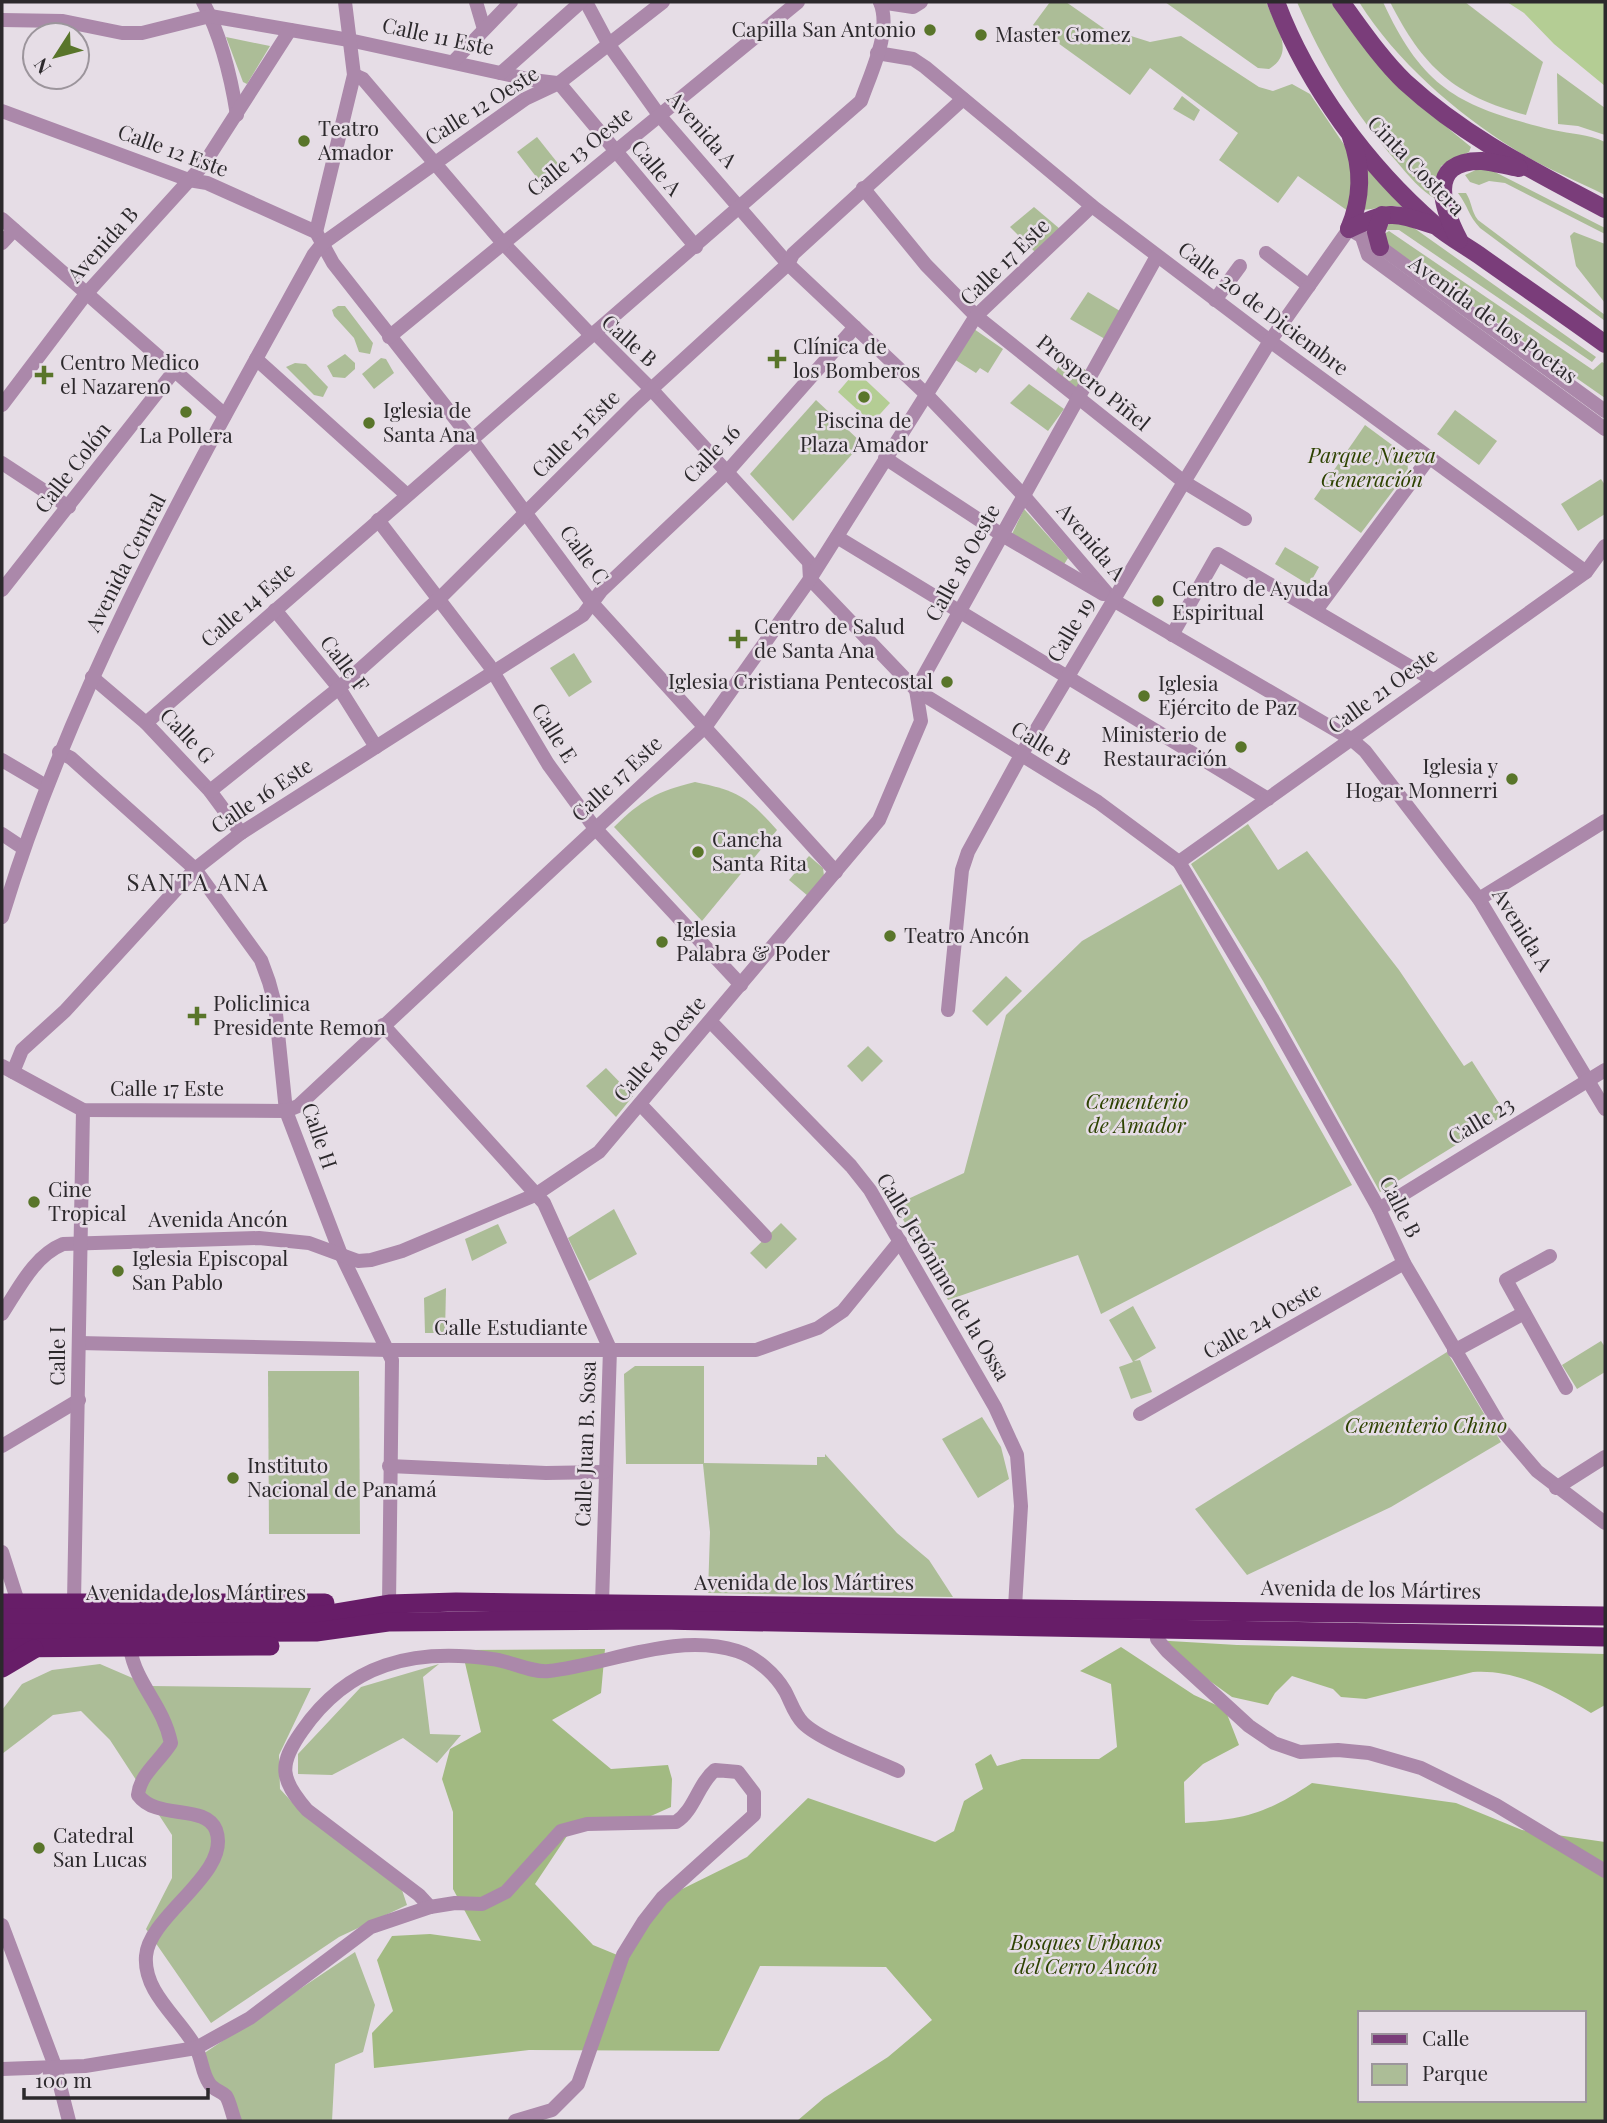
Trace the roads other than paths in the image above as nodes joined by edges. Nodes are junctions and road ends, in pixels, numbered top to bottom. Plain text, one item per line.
1 (203, 2) edge
2 (345, 2) edge
3 (476, 2) edge
4 (511, 2) edge
5 (583, 2) edge
6 (663, 2) edge
7 (798, 2) edge
8 (880, 2) edge
9 (921, 2) edge
10 (1276, 2) edge
11 (1341, 2) edge
12 (211, 16) junction
13 (2, 20) edge
14 (484, 29) junction
15 (290, 30) junction
16 (349, 40) junction
17 (609, 45) junction
18 (877, 54) junction
19 (454, 61) junction
20 (501, 73) junction
21 (354, 75) junction
22 (559, 83) junction
23 (963, 99) junction
24 (2, 111) edge
25 (237, 115) junction
26 (659, 115) junction
27 (1349, 131) junction
28 (615, 151) junction
29 (433, 162) junction
30 (1526, 169) junction
31 (189, 180) junction
32 (863, 188) junction
33 (1092, 206) junction
34 (741, 207) junction
35 (1605, 209) edge
36 (1382, 215) junction
37 (2, 219) edge
38 (1436, 226) junction
39 (14, 230) junction
40 (319, 238) junction
41 (1364, 239) junction
42 (502, 242) junction
43 (1461, 242) junction
44 (2, 243) edge
45 (696, 247) junction
46 (1266, 253) dead end
47 (1157, 256) junction
48 (789, 264) junction
49 (1240, 266) dead end
50 (1309, 286) junction
51 (86, 294) junction
52 (1215, 300) junction
53 (976, 316) junction
54 (855, 327) junction
55 (596, 334) junction
56 (389, 337) junction
57 (1270, 341) junction
58 (1605, 344) edge
59 (256, 359) junction
60 (175, 370) junction
61 (652, 390) junction
62 (927, 395) junction
63 (1078, 398) junction
64 (2, 405) edge
65 (1605, 411) edge
66 (225, 415) junction
67 (1605, 429) edge
68 (471, 439) junction
69 (1429, 457) junction
70 (885, 458) junction
71 (2, 463) edge
72 (727, 472) junction
73 (1184, 482) junction
74 (407, 495) junction
75 (1024, 496) junction
76 (69, 507) junction
77 (527, 513) junction
78 (1245, 519) dead end
79 (378, 520) junction
80 (1002, 535) junction
81 (837, 537) junction
82 (1605, 547) edge
83 (1586, 572) junction
84 (810, 579) junction
85 (2, 590) edge
86 (440, 598) junction
87 (1113, 600) junction
88 (592, 603) junction
89 (1317, 609) junction
90 (275, 610) junction
91 (959, 613) junction
92 (1172, 635) junction
93 (494, 674) junction
94 (92, 677) junction
95 (1068, 677) junction
96 (1433, 680) junction
97 (338, 688) junction
98 (916, 690) junction
99 (146, 723) junction
100 (706, 726) junction
101 (1351, 739) junction
102 (376, 747) junction
103 (59, 752) junction
104 (1020, 757) junction
105 (2, 760) edge
106 (46, 786) junction
107 (210, 791) junction
108 (1268, 799) junction
109 (1605, 821) edge
110 (594, 827) junction
111 (2, 834) edge
112 (241, 834) junction
113 (23, 848) junction
114 (1179, 862) junction
115 (195, 869) junction
116 (836, 872) junction
117 (1479, 900) junction
118 (2, 917) edge
119 (741, 985) junction
120 (947, 1010) dead end
121 (711, 1021) junction
122 (383, 1025) junction
123 (7, 1069) edge
124 (1605, 1070) edge
125 (1589, 1080) junction
126 (641, 1105) junction
127 (1605, 1109) edge
128 (83, 1110) junction
129 (286, 1111) junction
130 (535, 1195) junction
131 (1379, 1209) junction
132 (765, 1236) dead end
133 (900, 1241) junction
134 (80, 1243) junction
135 (340, 1252) junction
136 (1550, 1256) dead end
137 (1404, 1263) junction
138 (1524, 1313) junction
139 (2, 1314) edge
140 (79, 1343) junction
141 (610, 1349) junction
142 (388, 1350) junction
143 (1454, 1351) junction
144 (1566, 1388) dead end
145 (79, 1400) junction
146 (1140, 1414) dead end
147 (2, 1446) edge
148 (1605, 1457) edge
149 (389, 1466) junction
150 (604, 1472) junction
151 (1556, 1488) junction
152 (1605, 1523) edge
153 (2, 1552) edge
154 (74, 1602) junction
155 (602, 1603) junction
156 (389, 1604) junction
157 (1015, 1607) junction
158 (1605, 1616) edge
159 (6, 1621) edge
160 (445, 1621) junction
161 (1157, 1629) junction
162 (1605, 1637) edge
163 (41, 1646) junction
164 (130, 1648) junction
165 (2, 1668) edge
166 (898, 1771) dead end
167 (1605, 1871) edge
168 (430, 1907) junction
169 (2, 1925) edge
170 (196, 2048) junction
171 (55, 2066) junction
172 (2, 2069) edge
173 (69, 2121) edge
174 (235, 2121) edge
175 (515, 2121) edge

1 - 12 street
2 - 16 street, Avenida Central
3 - 14 street
4 - 14 street
5 - 17 street, Avenida A
5 - 20 street
6 - 17 street, Calle 12 Oeste
7 - 26 street, Calle 13 Oeste
8 - 9 street
8 - 18 street, Calle 14 Este
10 - 27 main road, Cinta Costera
11 - 30 main road
12 - 13 street
12 - 15 street, Calle 11 Este
12 - 25 street
14 - 19 street
15 - 16 street, Calle 11 Este
15 - 25 street, Avenida B
16 - 19 street, Calle 11 Este
16 - 21 street, Avenida Central
17 - 22 street, Calle 12 Oeste
17 - 26 street, Avenida A
18 - 23 street, Calle 20 de Diciembre
18 - 34 street, Calle 14 Este
19 - 20 street, Calle 11 Este
20 - 22 street, Calle 11 Este
21 - 29 street, Calle B
21 - 40 street, Avenida Central
22 - 28 street, Calle A
22 - 29 street, Calle 12 Oeste
23 - 32 street, Calle 15 Este
23 - 33 street, Calle 20 de Diciembre
24 - 31 street, Calle 12 Este
25 - 31 street, Avenida B
26 - 28 street, Calle 13 Oeste
26 - 34 street, Avenida A
27 - 38 main road, Cinta Costera
27 - 41 main road
28 - 42 street, Calle 13 Oeste
28 - 45 street, Calle A
29 - 40 street, Calle 12 Oeste
29 - 42 street, Calle B
30 - 35 main road
30 - 43 main road
31 - 40 street, Calle 12 Este
31 - 51 street, Avenida B
32 - 48 street, Calle 15 Este
32 - 53 street, Prospero Piñel
33 - 47 street, Calle 20 de Diciembre
33 - 53 street, Calle 17 Este
34 - 45 street, Calle 14 Este
34 - 48 street, Avenida A
36 - 38 main road
36 - 41 main road
36 - 41 main road
37 - 39 street
38 - 43 main road, Cinta Costera
39 - 44 street
39 - 51 street
40 - 56 street, Calle C
40 - 59 street, Avenida Central
41 - 50 street, Calle 19
41 - 65 street, Avenida de los Poetas
41 - 67 street, Avenida de los Poetas
42 - 55 street, Calle B
42 - 56 street, Calle 13 Oeste
43 - 58 main road, Cinta Costera
45 - 55 street, Calle 14 Este
46 - 50 street
47 - 52 street, Calle 20 de Diciembre
47 - 63 street, Calle 18 Oeste
48 - 54 street, Avenida A
48 - 61 street, Calle 15 Este
49 - 52 street
50 - 57 street, Calle 19
51 - 60 street
51 - 64 street, Avenida B
52 - 57 street, Calle 20 de Diciembre
53 - 62 street, Calle 17 Este
53 - 63 street, Prospero Piñel
54 - 62 street, Avenida A
54 - 72 street, Calle 16
55 - 61 street, Calle B
55 - 68 street, Calle 14 Este
56 - 68 street, Calle C
57 - 69 street, Calle 20 de Diciembre
57 - 73 street, Calle 19
59 - 66 street, Avenida Central
59 - 74 street
60 - 66 street
60 - 76 street, Calle Colón
61 - 72 street, Calle B
61 - 77 street, Calle 15 Este
62 - 70 street, Calle 17 Este
62 - 75 street, Avenida A
63 - 73 street, Prospero Piñel
63 - 75 street, Calle 18 Oeste
66 - 94 street, Avenida Central
68 - 74 street, Calle 14 Este
68 - 77 street, Calle C
69 - 83 street, Calle 20 de Diciembre
69 - 89 street
70 - 80 street
70 - 81 street, Calle 17 Este
71 - 76 street
72 - 84 street, Calle B
72 - 88 street, Calle 16
73 - 78 street, Prospero Piñel
73 - 87 street, Calle 19
74 - 79 street, Calle 14 Este
75 - 80 street, Calle 18 Oeste
75 - 87 street, Avenida A
76 - 85 street, Calle Colón
77 - 86 street, Calle 15 Este
77 - 88 street, Calle C
79 - 86 street, Calle E
79 - 90 street, Calle 14 Este
80 - 87 street
80 - 91 street, Calle 18 Oeste
81 - 84 street, Calle 17 Este
81 - 91 street
82 - 83 street, Calle 21 Oeste
83 - 96 street, Calle 21 Oeste
84 - 98 street, Calle B
84 - 100 street, Calle 17 Este
86 - 93 street, Calle E
86 - 97 street, Calle 15 Este
87 - 92 street, Avenida A
87 - 95 street, Calle 19
88 - 93 street, Calle 16 Este
88 - 100 street, Calle C
89 - 92 street
89 - 96 street
90 - 97 street, Calle F
90 - 99 street, Calle 14 Este
91 - 95 street
91 - 98 street, Calle 18 Oeste
92 - 101 street, Avenida A
93 - 102 street, Calle 16 Este
93 - 110 street, Calle E
94 - 99 street, Calle G
94 - 103 street, Avenida Central
95 - 104 street, Calle 19
95 - 108 street
96 - 101 street, Calle 21 Oeste
97 - 102 street, Calle F
97 - 107 street, Calle 15 Este
98 - 104 street, Calle B
98 - 116 street, Calle 18 Oeste
99 - 107 street, Calle G
100 - 110 street, Calle 17 Este
100 - 116 street, Calle C
101 - 108 street, Calle 21 Oeste
101 - 117 street, Avenida A
102 - 112 street, Calle 16 Este
103 - 106 street, Avenida Central
103 - 115 street, Calle H
104 - 114 street, Calle B
104 - 120 street, Calle 19
105 - 106 street
106 - 113 street, Avenida Central
107 - 112 street, Calle G
108 - 114 street, Calle 21 Oeste
109 - 117 street
110 - 119 street, Calle E
110 - 122 street, Calle 17 Este
111 - 113 street
112 - 115 street, Calle 16 Este
113 - 118 street, Avenida Central
114 - 131 street, Calle B
115 - 123 street, Calle 16 Este
115 - 129 street, Calle H
116 - 119 street, Calle 18 Oeste
117 - 125 street, Avenida A
119 - 121 street, Calle 18 Oeste
121 - 126 street, Calle 18 Oeste
121 - 133 street, Calle Jerónimo de la Ossa
122 - 129 street, Calle 17 Este
122 - 130 street, Calle Juan B. Sosa
123 - 128 street, Calle 17 Este
124 - 125 street, Calle 23
125 - 127 street, Avenida A
125 - 131 street, Calle 23
126 - 130 street, Calle 18 Oeste
126 - 132 street
128 - 129 street, Calle 17 Este
128 - 134 street, Calle I
129 - 135 street, Calle H
130 - 135 street, Avenida Ancón
130 - 141 street, Calle Juan B. Sosa
131 - 137 street, Calle B
133 - 141 street, Calle Estudiante
133 - 157 street, Calle Jerónimo de la Ossa
134 - 135 street, Avenida Ancón
134 - 139 street, Avenida Ancón
134 - 140 street, Calle I
135 - 142 street, Calle H
136 - 138 street
137 - 143 street, Calle B
137 - 146 street, Calle 24 Oeste
138 - 143 street
138 - 144 street
140 - 142 street, Calle Estudiante
140 - 145 street, Calle I
141 - 142 street, Calle Estudiante
141 - 150 street, Calle Juan B. Sosa
142 - 149 street, Calle H
143 - 151 street, Calle B
145 - 147 street
145 - 154 street, Calle I
148 - 151 street
149 - 150 street
149 - 156 street, Calle H
150 - 155 street, Calle Juan B. Sosa
151 - 152 street, Calle B
153 - 159 street
154 - 156 highway
154 - 159 highway
155 - 156 highway, Avenida de los Mártires
155 - 157 highway, Avenida de los Mártires
156 - 159 highway, Avenida de los Mártires
157 - 158 highway, Avenida de los Mártires
159 - 160 highway, Avenida de los Mártires
159 - 163 highway
160 - 161 highway, Avenida de los Mártires
160 - 164 highway
161 - 162 highway, Avenida de los Mártires
161 - 167 street
163 - 164 highway
163 - 165 highway
164 - 170 street
166 - 168 street
168 - 170 street
168 - 175 street
169 - 171 street
170 - 171 street
170 - 174 street
171 - 172 street
171 - 173 street

